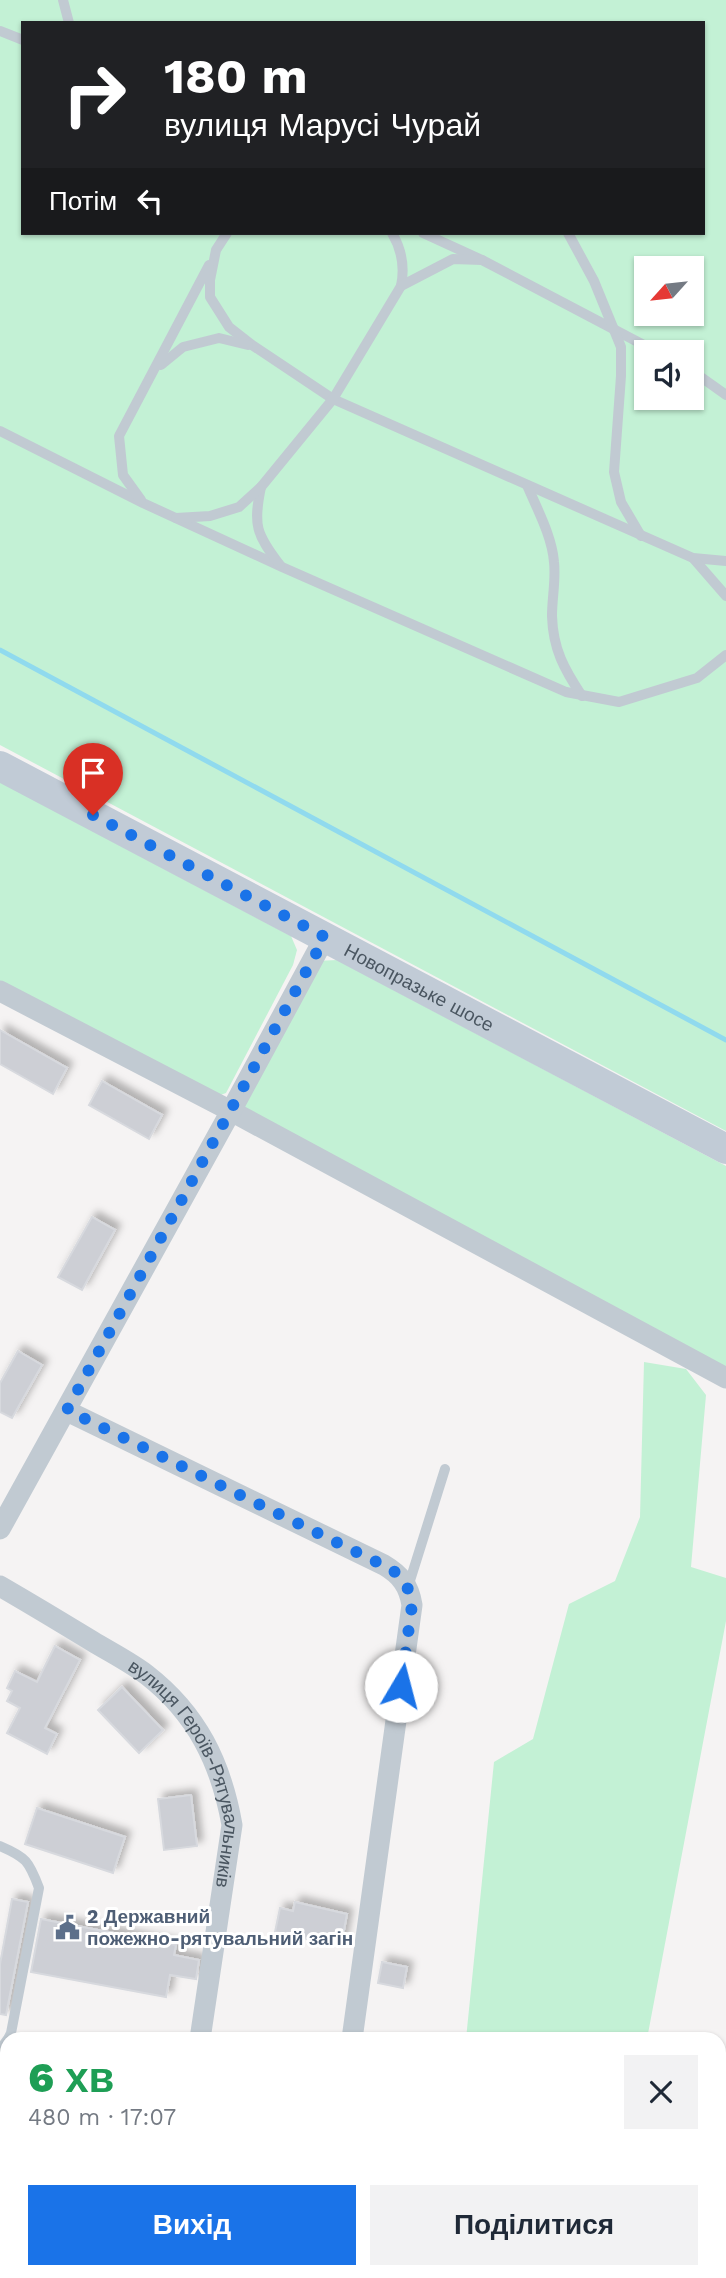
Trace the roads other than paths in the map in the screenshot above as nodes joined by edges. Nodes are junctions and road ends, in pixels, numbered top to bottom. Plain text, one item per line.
1 (63, 0) edge
2 (68, 21) edge
3 (0, 32) edge
4 (21, 39) edge
5 (226, 235) edge
6 (393, 235) edge
7 (427, 235) edge
8 (569, 235) edge
9 (216, 250) junction
10 (482, 260) junction
11 (401, 286) junction
12 (616, 330) junction
13 (635, 340) edge
14 (252, 345) junction
15 (156, 369) junction
16 (704, 379) edge
17 (726, 395) edge
18 (333, 399) junction
19 (0, 431) edge
20 (527, 485) junction
21 (261, 487) junction
22 (143, 503) junction
23 (175, 518) junction
24 (641, 536) junction
25 (693, 558) junction
26 (726, 561) edge
27 (282, 568) junction
28 (726, 596) edge
29 (726, 654) edge
30 (582, 696) junction
31 (0, 766) edge
32 (325, 937) junction
33 (0, 991) edge
34 (232, 1111) junction
35 (726, 1149) edge
36 (726, 1378) edge
37 (67, 1410) junction
38 (444, 1469) dead end
39 (0, 1529) edge
40 (0, 1586) edge
41 (407, 1588) junction
42 (0, 1846) edge
43 (11, 2032) edge
44 (201, 2032) edge
45 (353, 2032) edge

1 - 2 lane
3 - 4 lane
5 - 9 lane
6 - 11 lane
7 - 10 lane
8 - 12 lane
9 - 14 lane
9 - 15 lane
10 - 11 lane
10 - 12 lane
11 - 18 lane
12 - 13 lane
12 - 24 lane
14 - 15 lane
14 - 18 lane
15 - 22 lane
16 - 17 lane
18 - 20 lane
18 - 21 lane
19 - 22 lane
20 - 24 lane
20 - 30 lane
21 - 23 lane
21 - 27 lane
22 - 23 lane
23 - 27 lane
24 - 25 lane
25 - 26 lane
25 - 28 lane
27 - 30 lane
29 - 30 lane
31 - 32 main road, Новопразьке шосе
32 - 34 street
32 - 35 main road, Новопразьке шосе
33 - 34 street
34 - 36 street
34 - 37 street
37 - 39 street
37 - 41 street
38 - 41 lane
40 - 44 street, вулиця Героїв-Рятувальників
41 - 45 street
42 - 43 lane

